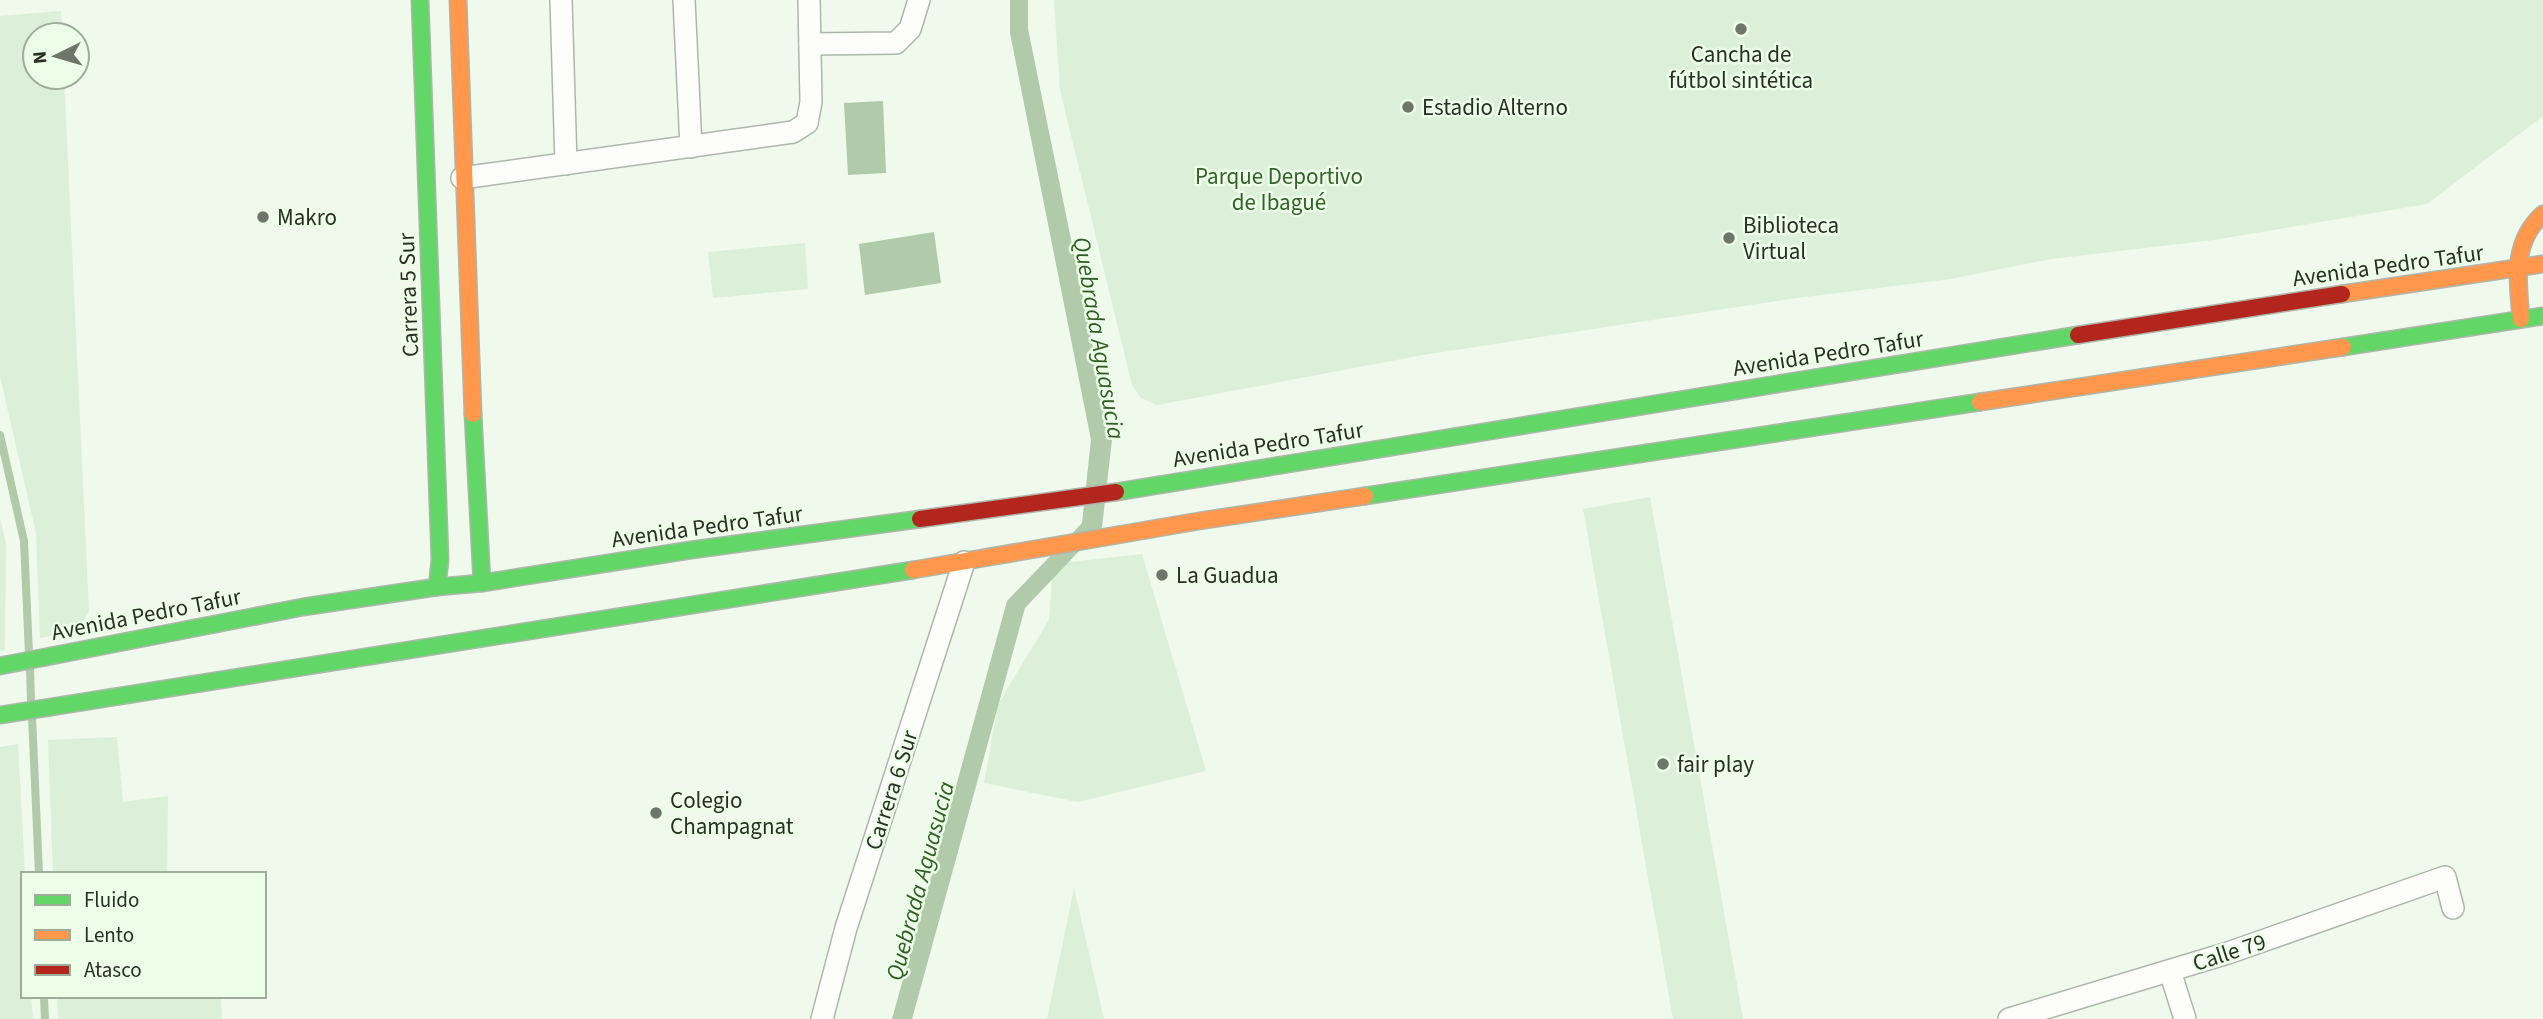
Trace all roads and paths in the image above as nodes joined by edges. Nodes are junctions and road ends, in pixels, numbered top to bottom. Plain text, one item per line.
1 (420, 0) edge
2 (458, 0) edge
3 (561, 0) edge
4 (684, 0) edge
5 (809, 0) edge
6 (919, 0) edge
7 (810, 44) junction
8 (691, 147) junction
9 (566, 164) junction
10 (462, 178) junction
11 (2543, 214) edge
12 (2543, 264) edge
13 (2517, 268) junction
14 (2543, 316) edge
15 (2521, 319) junction
16 (964, 562) junction
17 (482, 583) junction
18 (437, 587) junction
19 (0, 666) edge
20 (0, 715) edge
21 (2453, 908) dead end
22 (2170, 971) junction
23 (822, 1019) edge
24 (2009, 1019) edge
25 (2185, 1019) edge

1 - 18 main road, Carrera 5 Sur
2 - 10 main road
3 - 9 street
4 - 8 street
5 - 7 street
6 - 7 street
7 - 8 street
8 - 9 street
9 - 10 street
10 - 17 main road
11 - 13 main road
12 - 13 main road, Avenida Pedro Tafur
13 - 15 main road
13 - 17 main road, Avenida Pedro Tafur
14 - 15 main road
15 - 16 main road
16 - 20 main road
16 - 23 street, Carrera 6 Sur
17 - 18 main road, Avenida Pedro Tafur
18 - 19 main road, Avenida Pedro Tafur
21 - 22 street, Calle 79
22 - 24 street, Calle 79
22 - 25 street

